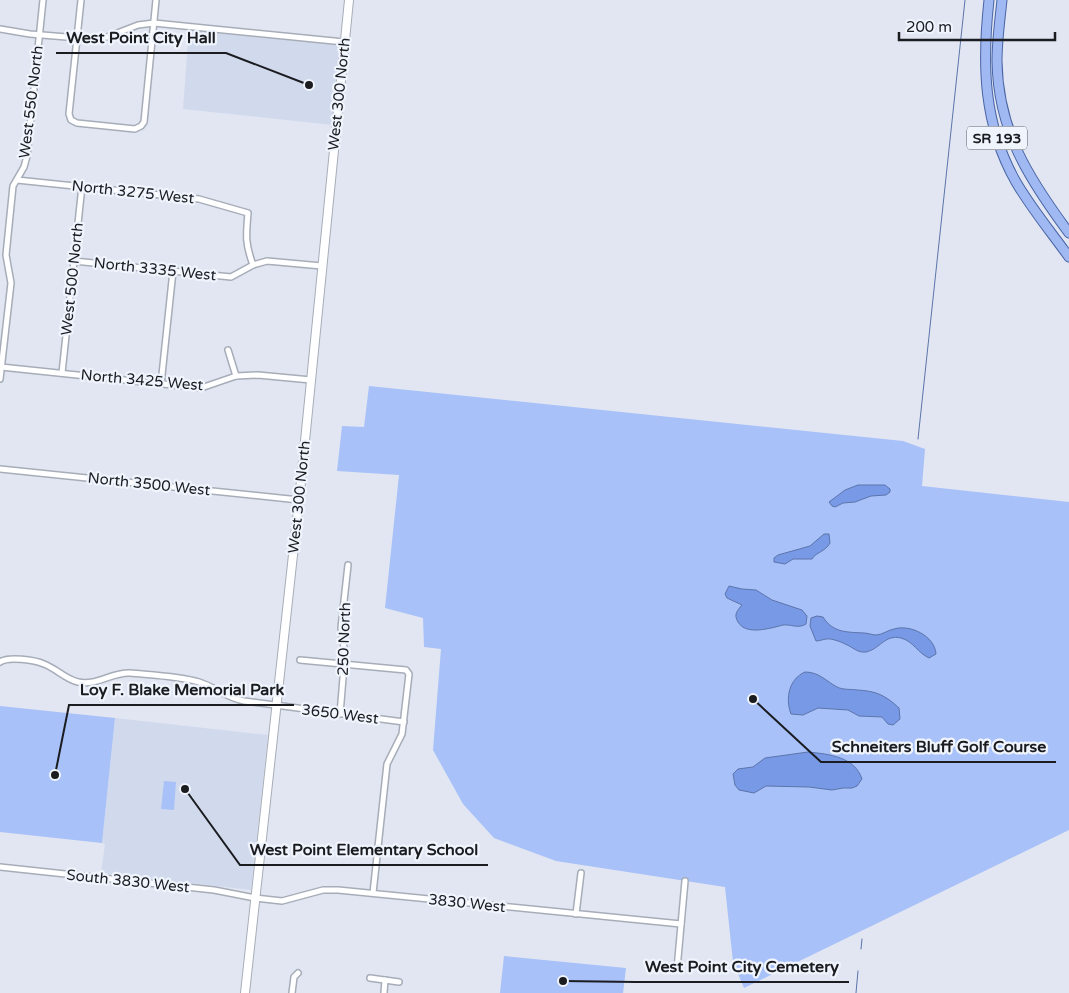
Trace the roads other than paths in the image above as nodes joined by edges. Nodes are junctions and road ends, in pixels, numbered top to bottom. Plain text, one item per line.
1 (43, 0) edge
2 (81, 0) edge
3 (156, 0) edge
4 (349, 0) edge
5 (989, 0) edge
6 (1002, 0) edge
7 (154, 23) junction
8 (0, 28) edge
9 (39, 35) junction
10 (77, 38) junction
11 (344, 42) junction
12 (17, 180) junction
13 (82, 186) junction
14 (1069, 233) edge
15 (1069, 256) edge
16 (74, 261) junction
17 (253, 266) junction
18 (322, 266) junction
19 (173, 271) junction
20 (228, 350) dead end
21 (2, 367) junction
22 (62, 373) junction
23 (236, 376) junction
24 (0, 379) edge
25 (311, 380) junction
26 (162, 384) junction
27 (0, 469) edge
28 (299, 500) junction
29 (348, 564) dead end
30 (300, 660) dead end
31 (1, 661) edge
32 (345, 664) junction
33 (276, 706) junction
34 (340, 714) junction
35 (404, 722) junction
36 (0, 867) edge
37 (581, 873) dead end
38 (686, 881) dead end
39 (373, 893) junction
40 (255, 898) junction
41 (576, 914) junction
42 (681, 924) junction
43 (677, 969) dead end
44 (298, 973) dead end
45 (370, 978) dead end
46 (385, 980) junction
47 (399, 982) dead end
48 (245, 993) edge
49 (292, 993) edge
50 (384, 993) edge

1 - 9 street, West 550 North
2 - 10 street
3 - 7 street
4 - 11 main road, West 300 North
5 - 15 main road, SR 193
6 - 14 main road, SR 193
7 - 10 street
7 - 10 street
7 - 11 street
8 - 9 street
9 - 10 street
9 - 12 street, West 550 North
11 - 18 main road, West 300 North
12 - 13 street, North 3275 West
12 - 21 street, West 550 North
13 - 16 street, West 500 North
13 - 17 street, North 3275 West
16 - 19 street, North 3335 West
16 - 22 street, West 500 North
17 - 18 street, North 3335 West
17 - 19 street, North 3335 West
18 - 25 main road, West 300 North
19 - 26 street
20 - 23 street
21 - 22 street, North 3425 West
21 - 24 street, West 550 North
22 - 26 street, North 3425 West
23 - 25 street, North 3425 West
23 - 26 street, North 3425 West
25 - 28 main road, West 300 North
27 - 28 street, North 3500 West
28 - 33 main road, West 300 North
29 - 32 street, 250 North
30 - 32 street
31 - 33 street, 3650 West
32 - 34 street, 250 North
32 - 35 street
33 - 34 street, 3650 West
33 - 40 main road, West 300 North
34 - 35 street, 3650 West
35 - 39 street
36 - 40 street, South 3830 West
37 - 41 street
38 - 42 street
39 - 40 street, 3830 West
39 - 41 street, 3830 West
40 - 48 main road, West 300 North
41 - 42 street, 3830 West
42 - 43 street
44 - 49 street
45 - 46 street
46 - 47 street
46 - 50 street

